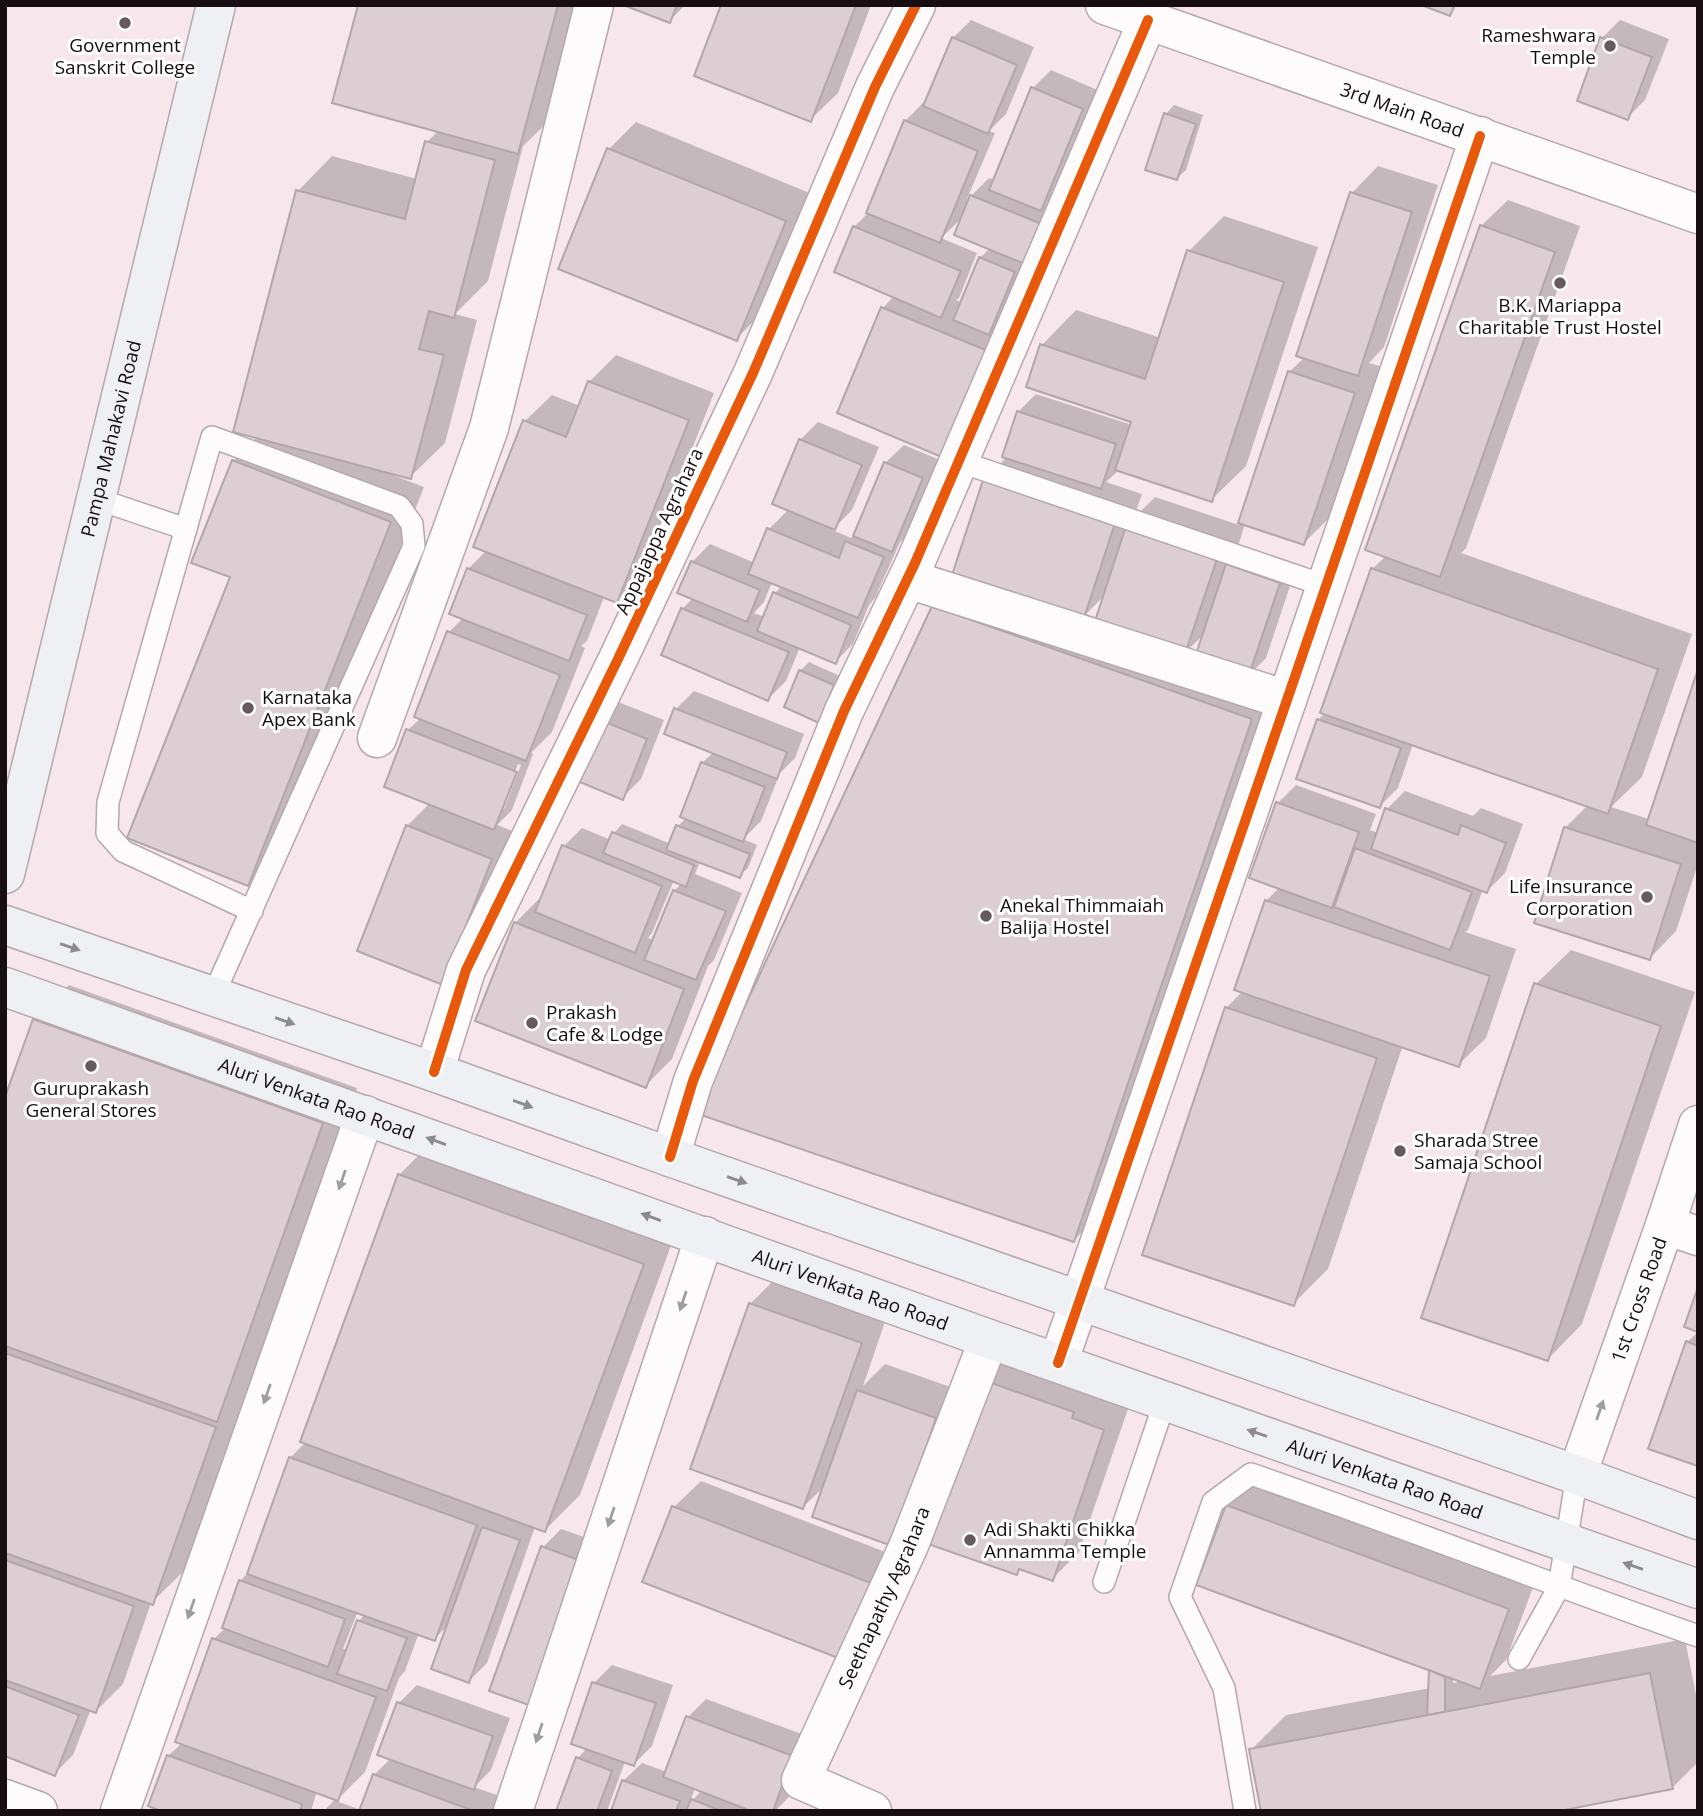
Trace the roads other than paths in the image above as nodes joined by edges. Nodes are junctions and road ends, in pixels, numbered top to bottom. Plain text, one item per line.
1 (216, 5) edge
2 (594, 5) edge
3 (916, 5) edge
4 (1105, 5) edge
5 (1148, 20) junction
6 (1480, 136) junction
7 (1698, 214) edge
8 (958, 461) junction
9 (97, 499) junction
10 (186, 529) junction
11 (908, 579) junction
12 (1326, 586) junction
13 (1287, 700) junction
14 (377, 738) dead end
15 (5, 874) edge
16 (252, 911) junction
17 (5, 925) edge
18 (5, 987) edge
19 (214, 996) junction
20 (434, 1072) junction
21 (365, 1115) junction
22 (1698, 1125) edge
23 (670, 1157) junction
24 (1681, 1231) edge
25 (705, 1236) junction
26 (1080, 1299) junction
27 (989, 1339) junction
28 (1058, 1363) junction
29 (1165, 1401) junction
30 (1577, 1475) junction
31 (1698, 1520) edge
32 (1565, 1542) junction
33 (1104, 1582) dead end
34 (1559, 1587) junction
35 (1698, 1589) edge
36 (1698, 1636) edge
37 (1519, 1659) dead end
38 (5, 1799) edge
39 (38, 1811) edge
40 (120, 1811) edge
41 (513, 1811) edge
42 (873, 1811) edge
43 (1245, 1811) edge

1 - 9 main road, Pampa Mahakavi Road
2 - 14 street
3 - 20 street, Appajappa Agrahara
4 - 5 street, 3rd Main Road
5 - 6 street, 3rd Main Road
5 - 8 street
6 - 7 street, 3rd Main Road
6 - 12 street
8 - 11 street
8 - 12 lane
9 - 10 lane
9 - 15 main road, Pampa Mahakavi Road
10 - 16 lane
10 - 16 lane
11 - 13 street
11 - 23 street
12 - 13 street
13 - 26 street
16 - 19 lane
17 -> 19 main road
18 - 21 main road, Aluri Venkata Rao Road
19 -> 20 main road
20 -> 23 main road
25 -> 21 main road, Aluri Venkata Rao Road
21 -> 40 street
22 - 24 street, 1st Cross Road
23 -> 26 main road
30 -> 24 street, 1st Cross Road
25 - 27 main road, Aluri Venkata Rao Road
25 -> 41 street
26 - 28 street
26 - 30 main road
27 - 28 main road, Aluri Venkata Rao Road
27 - 42 street, Seethapathy Agrahara
28 - 29 main road, Aluri Venkata Rao Road
32 -> 29 main road, Aluri Venkata Rao Road
29 - 33 lane
30 - 31 main road
30 - 32 lane
32 - 34 lane
35 -> 32 main road, Aluri Venkata Rao Road
34 - 36 lane
34 - 37 lane
34 - 43 lane
38 - 39 street

